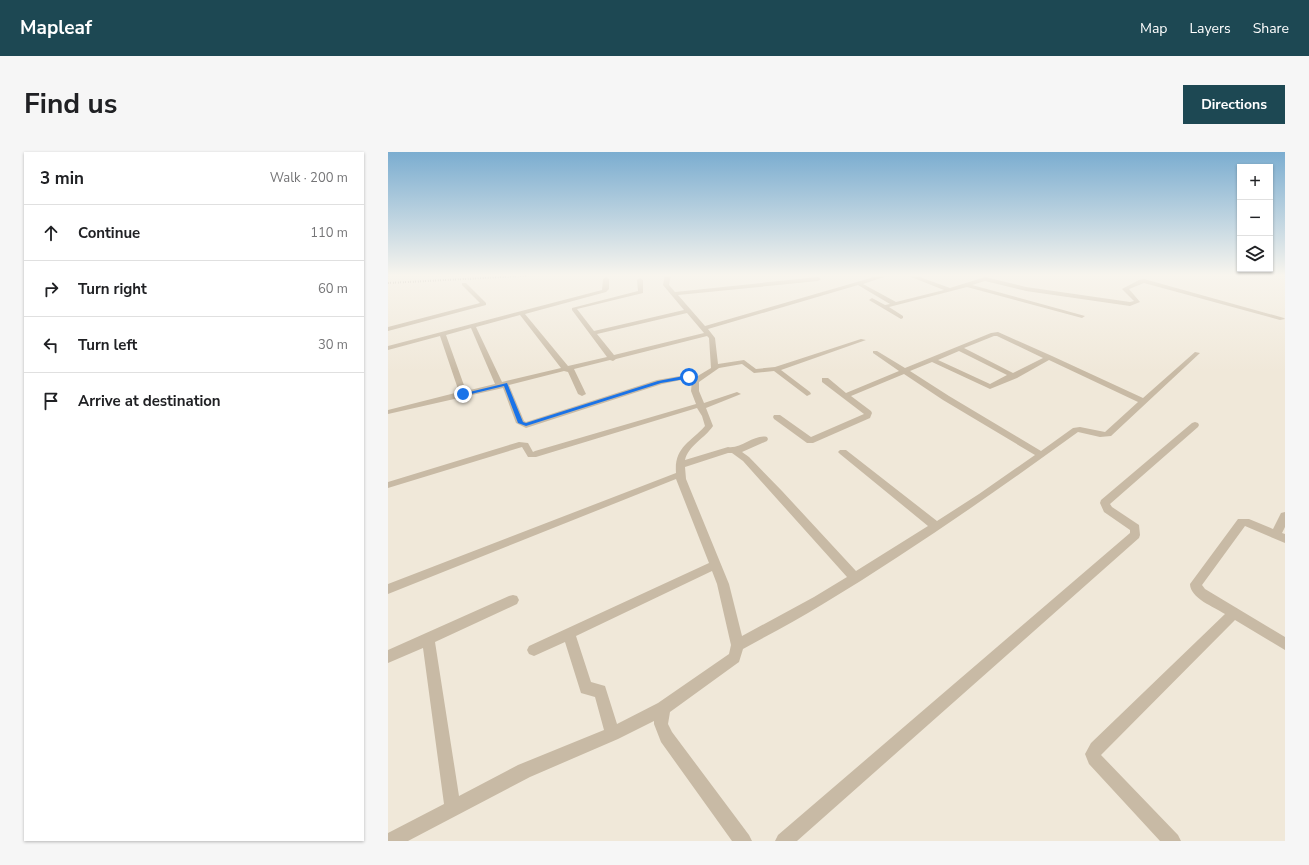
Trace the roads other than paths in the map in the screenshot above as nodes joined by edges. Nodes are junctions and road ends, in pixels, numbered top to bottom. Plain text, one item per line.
1 (472, 307) edge
2 (542, 307) edge
3 (578, 307) edge
4 (685, 307) edge
5 (784, 307) edge
6 (884, 307) edge
7 (1049, 307) edge
8 (1239, 307) edge
9 (688, 311) junction
10 (521, 313) junction
11 (1082, 316) dead end
12 (901, 317) dead end
13 (1282, 319) dead end
14 (473, 326) junction
15 (388, 329) edge
16 (707, 331) junction
17 (593, 332) junction
18 (443, 334) junction
19 (864, 340) dead end
20 (388, 348) edge
21 (958, 348) junction
22 (875, 352) dead end
23 (1197, 353) dead end
24 (1050, 357) junction
25 (613, 359) junction
26 (931, 359) junction
27 (715, 368) junction
28 (776, 369) junction
29 (568, 370) junction
30 (903, 370) junction
31 (1014, 376) junction
32 (699, 380) junction
33 (825, 380) dead end
34 (502, 385) junction
35 (463, 394) junction
36 (582, 394) dead end
37 (737, 394) dead end
38 (807, 394) dead end
39 (845, 396) junction
40 (1144, 402) junction
41 (700, 406) junction
42 (388, 412) edge
43 (777, 417) dead end
44 (1195, 425) dead end
45 (764, 439) dead end
46 (735, 451) junction
47 (843, 452) dead end
48 (1040, 454) junction
49 (680, 470) junction
50 (388, 485) edge
51 (1285, 516) edge
52 (936, 526) junction
53 (1280, 536) edge
54 (715, 565) junction
55 (855, 578) junction
56 (388, 589) edge
57 (513, 600) dead end
58 (1234, 613) junction
59 (569, 634) junction
60 (428, 639) junction
61 (1285, 644) edge
62 (738, 645) junction
63 (534, 650) dead end
64 (388, 657) edge
65 (663, 708) junction
66 (613, 734) junction
67 (453, 808) junction
68 (390, 841) edge
69 (743, 841) edge
70 (784, 841) edge
71 (1172, 841) edge

1 - 15 street
2 - 10 street
3 - 17 street
4 - 9 street
5 - 16 street
6 - 12 street
7 - 11 street
8 - 13 street
9 - 16 street
9 - 17 street
10 - 14 street
10 - 29 street
14 - 18 street
14 - 34 street
16 - 25 street
16 - 27 street
17 - 25 street
18 - 20 street
18 - 35 street
19 - 28 street
21 - 24 street
21 - 26 street
21 - 31 street
22 - 30 street
23 - 40 street
24 - 31 street
24 - 40 street
25 - 29 street
26 - 30 street
26 - 31 street
27 - 28 street
27 - 32 street
28 - 38 street
29 - 34 street
29 - 36 street
30 - 39 street
30 - 48 street
32 - 34 street
32 - 41 street
33 - 39 street
34 - 35 street
35 - 42 street
37 - 41 street
39 - 43 street
40 - 48 street
41 - 49 street
41 - 50 street
44 - 70 street
45 - 46 street
46 - 49 street
46 - 55 street
47 - 52 street
48 - 52 street
49 - 54 street
49 - 56 street
51 - 53 street
52 - 55 street
53 - 58 street
54 - 59 street
54 - 62 street
55 - 62 street
57 - 60 street
58 - 61 street
58 - 71 street
59 - 63 street
59 - 66 street
60 - 64 street
60 - 67 street
62 - 65 street
65 - 66 street
65 - 69 street
66 - 67 street
67 - 68 street

